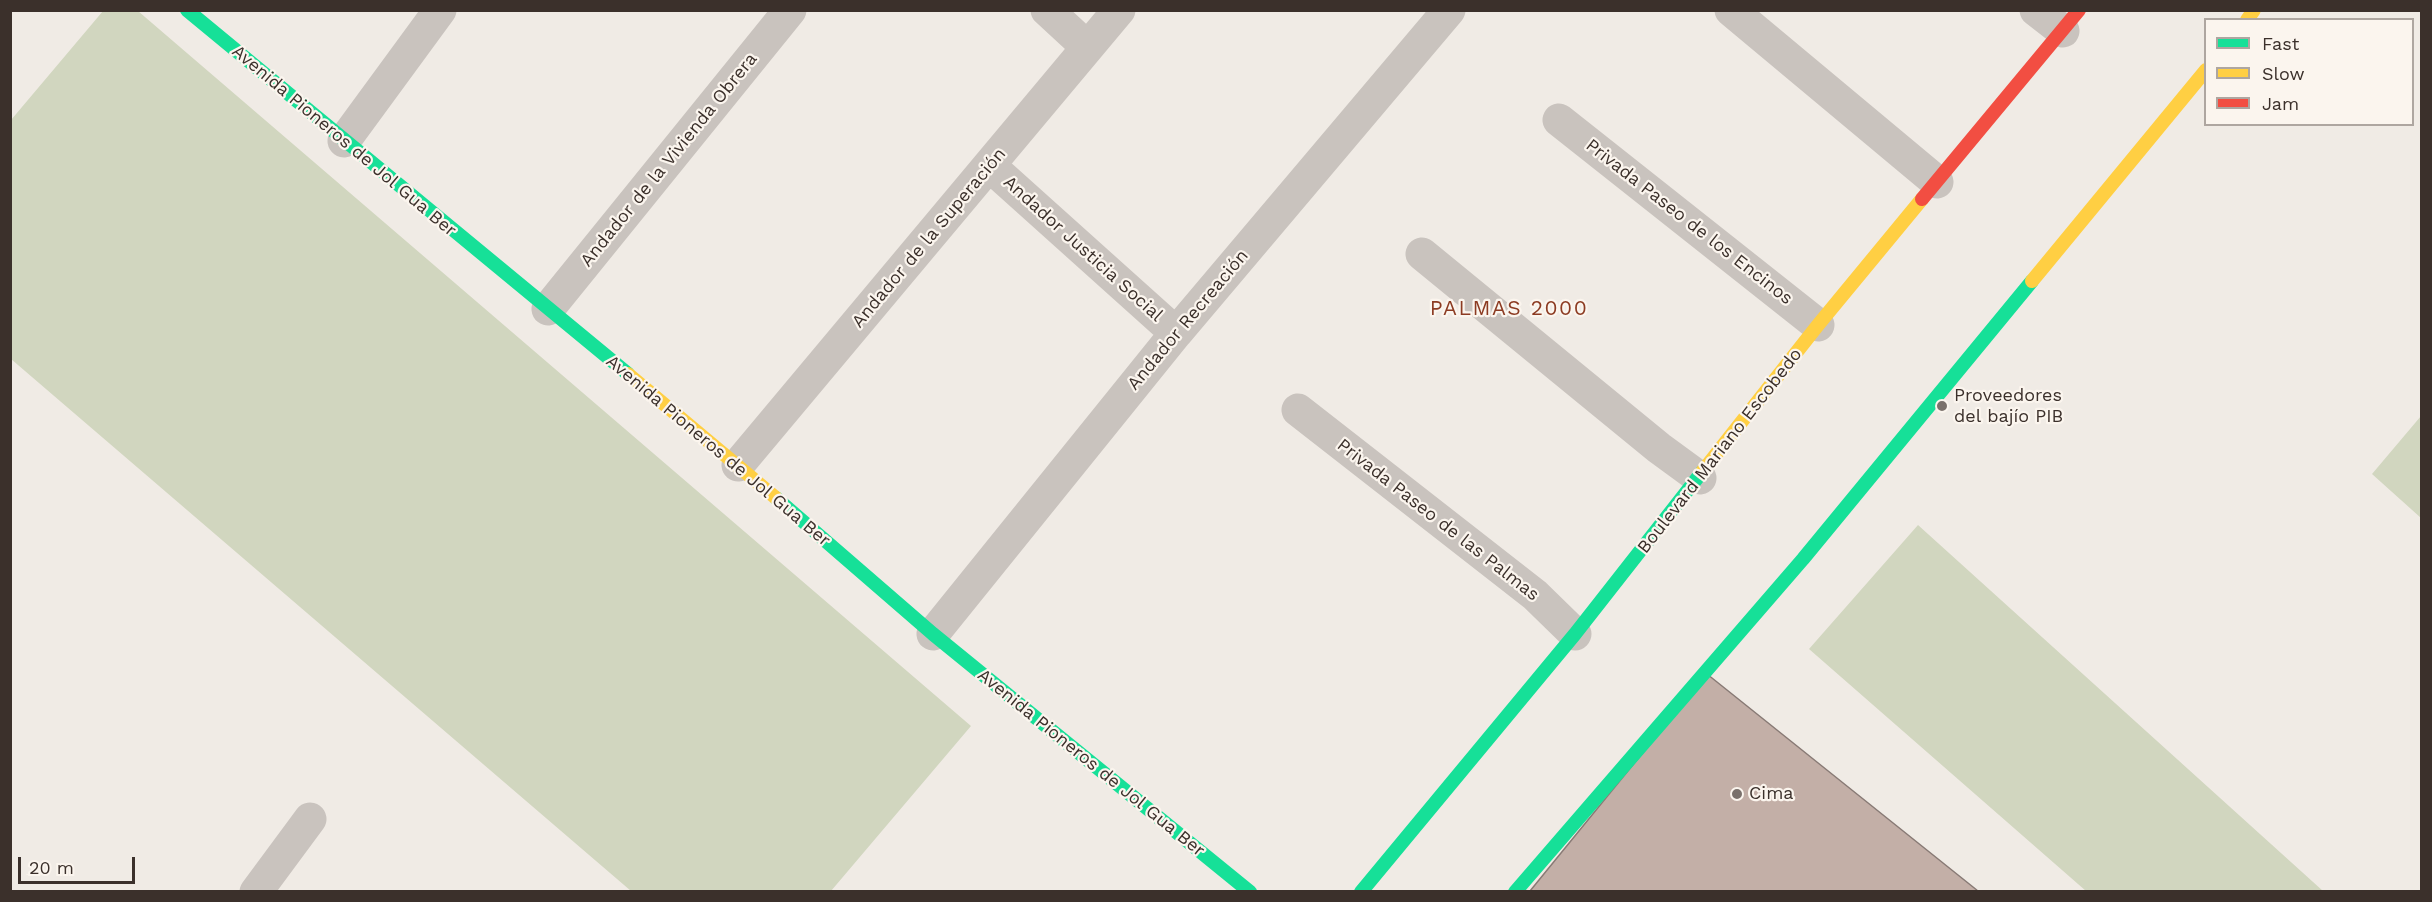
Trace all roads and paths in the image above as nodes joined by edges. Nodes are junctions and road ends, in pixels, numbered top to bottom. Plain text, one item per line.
1 (187, 10) edge
2 (440, 10) edge
3 (790, 10) edge
4 (1047, 10) edge
5 (1119, 10) edge
6 (1449, 10) edge
7 (1731, 10) edge
8 (2036, 10) edge
9 (2071, 21) edge
10 (1088, 47) junction
11 (2204, 70) edge
12 (1559, 120) dead end
13 (344, 141) junction
14 (990, 166) junction
15 (1937, 182) junction
16 (1422, 254) dead end
17 (548, 309) junction
18 (1818, 325) junction
19 (1176, 333) junction
20 (1298, 410) dead end
21 (738, 465) junction
22 (1700, 478) junction
23 (933, 634) junction
24 (1575, 634) junction
25 (310, 819) dead end
26 (256, 891) edge
27 (1250, 891) edge
28 (1361, 891) edge
29 (1515, 891) edge

1 - 13 main road, Avenida Pioneros de Jol Gua Ber
2 - 13 street
3 - 17 street, Andador de la Vivienda Obrera
4 - 10 street
5 - 10 street, Andador de la Superación
6 - 19 street, Andador Recreación
7 - 15 street
8 - 9 street
9 - 15 main road, Boulevard Mariano Escobedo
10 - 14 street, Andador de la Superación
11 - 29 main road
12 - 18 street, Privada Paseo de los Encinos
13 - 17 main road, Avenida Pioneros de Jol Gua Ber
14 - 19 street, Andador Justicia Social
14 - 21 street, Andador de la Superación
15 - 18 main road, Boulevard Mariano Escobedo
16 - 22 street
17 - 21 main road, Avenida Pioneros de Jol Gua Ber
18 - 22 main road, Boulevard Mariano Escobedo
19 - 23 street, Andador Recreación
20 - 24 street, Privada Paseo de las Palmas
21 - 23 main road, Avenida Pioneros de Jol Gua Ber
22 - 24 main road, Boulevard Mariano Escobedo
23 - 27 main road, Avenida Pioneros de Jol Gua Ber
24 - 28 main road, Boulevard Mariano Escobedo
25 - 26 street

